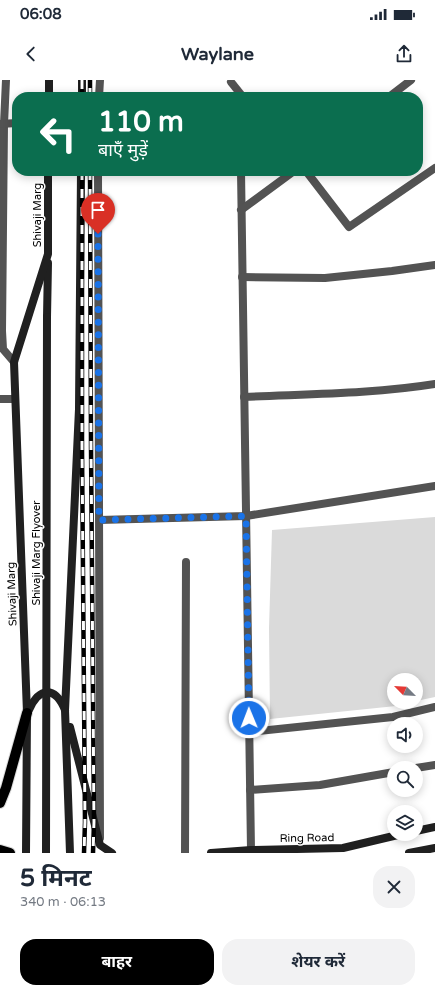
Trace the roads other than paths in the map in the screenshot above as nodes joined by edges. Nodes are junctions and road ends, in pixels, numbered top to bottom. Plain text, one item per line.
1 (6, 80) edge
2 (49, 80) edge
3 (82, 80) edge
4 (100, 80) edge
5 (411, 80) edge
6 (230, 81) edge
7 (49, 92) edge
8 (82, 92) edge
9 (99, 92) edge
10 (234, 92) edge
11 (239, 92) edge
12 (395, 92) edge
13 (12, 123) edge
14 (2, 124) edge
15 (435, 168) edge
16 (48, 176) edge
17 (81, 176) edge
18 (98, 176) edge
19 (241, 176) edge
20 (287, 176) edge
21 (310, 176) edge
22 (241, 210) junction
23 (48, 254) junction
24 (435, 265) edge
25 (242, 277) junction
26 (14, 362) junction
27 (435, 384) edge
28 (244, 397) junction
29 (0, 399) edge
30 (15, 399) junction
31 (435, 486) edge
32 (246, 516) junction
33 (99, 520) junction
34 (186, 562) dead end
35 (435, 706) edge
36 (66, 710) junction
37 (27, 712) junction
38 (250, 732) junction
39 (435, 765) edge
40 (423, 767) edge
41 (387, 773) edge
42 (250, 790) junction
43 (0, 803) edge
44 (435, 827) edge
45 (423, 830) edge
46 (387, 838) edge
47 (100, 845) junction
48 (435, 848) edge
49 (0, 850) edge
50 (252, 850) junction
51 (10, 853) edge
52 (26, 853) edge
53 (46, 853) edge
54 (70, 853) edge
55 (112, 853) edge
56 (185, 853) edge
57 (211, 853) edge
58 (409, 853) edge

1 - 14 street
2 - 7 main road
3 - 8 main road
4 - 9 street
5 - 12 street
6 - 10 street
6 - 11 street
13 - 14 street
14 - 26 street
15 - 21 street
16 - 23 main road, Shivaji Marg
17 - 36 main road
18 - 33 street
19 - 22 street
20 - 22 street
22 - 25 street
23 - 26 main road, Shivaji Marg
23 - 53 main road, Shivaji Marg Flyover, bridge
24 - 25 street
25 - 28 street
26 - 30 main road, Shivaji Marg
27 - 28 street
28 - 32 street
29 - 30 street
30 - 37 main road, Shivaji Marg
31 - 32 street
32 - 33 street
32 - 38 street
33 - 47 street
34 - 56 street
35 - 38 street
36 - 37 main road
36 - 47 main road
36 - 54 main road
37 - 43 main road
37 - 52 main road, Shivaji Marg
38 - 42 street
39 - 40 street
41 - 42 street
42 - 50 street
44 - 45 main road
46 - 50 main road, Ring Road
47 - 55 main road
48 - 58 main road
49 - 51 main road
50 - 57 main road, Ring Road

